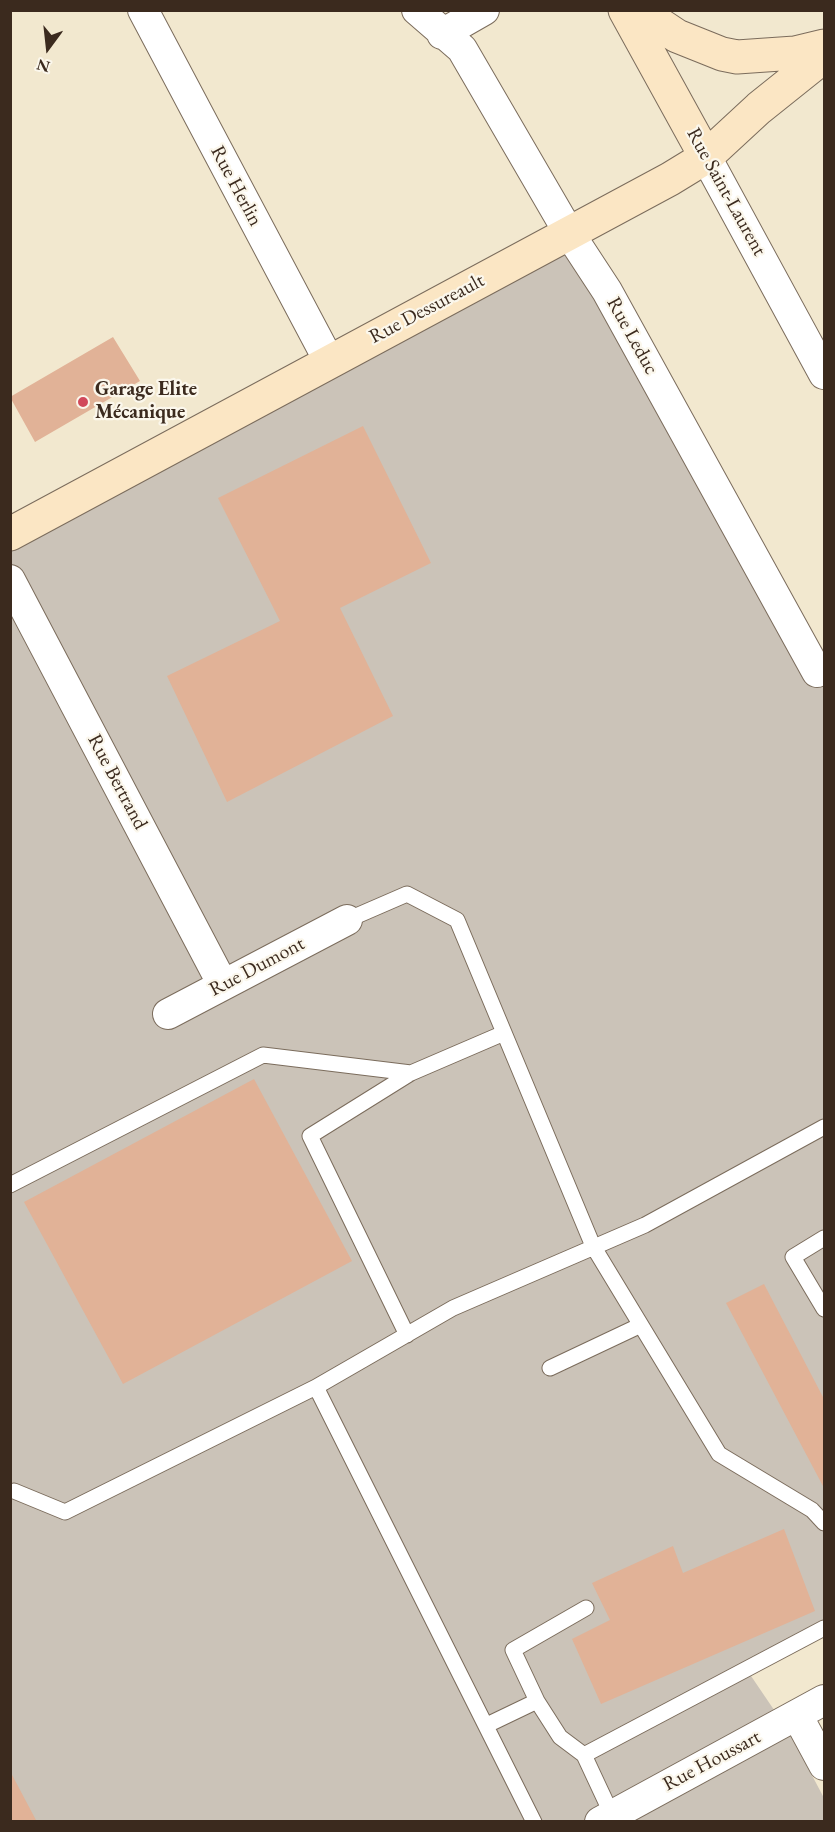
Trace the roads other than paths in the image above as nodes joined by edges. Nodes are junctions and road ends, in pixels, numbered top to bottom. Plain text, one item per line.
1 (143, 10) edge
2 (417, 10) edge
3 (484, 10) edge
4 (625, 10) edge
5 (638, 10) edge
6 (442, 34) junction
7 (825, 46) edge
8 (825, 56) edge
9 (706, 157) junction
10 (569, 232) junction
11 (813, 324) edge
12 (330, 361) junction
13 (825, 374) edge
14 (10, 534) edge
15 (10, 580) edge
16 (825, 668) edge
17 (347, 920) joint
18 (223, 985) junction
19 (168, 1014) dead end
20 (504, 1033) junction
21 (411, 1073) junction
22 (825, 1127) edge
23 (10, 1185) edge
24 (825, 1238) edge
25 (593, 1246) junction
26 (825, 1309) edge
27 (641, 1325) junction
28 (407, 1335) junction
29 (550, 1368) dead end
30 (316, 1387) junction
31 (14, 1491) dead end
32 (825, 1523) edge
33 (586, 1608) dead end
34 (825, 1628) edge
35 (825, 1700) edge
36 (537, 1701) junction
37 (797, 1715) junction
38 (487, 1725) junction
39 (584, 1755) junction
40 (825, 1765) edge
41 (606, 1818) edge
42 (534, 1821) edge

1 - 12 street, Rue Herlin
2 - 6 street, Rue Leduc
3 - 6 street
4 - 9 street, Rue Saint-Laurent
5 - 7 street
6 - 10 street, Rue Leduc
8 - 9 street, Rue Dessureault
9 - 10 street, Rue Dessureault
9 - 11 street, Rue Saint-Laurent
10 - 12 street, Rue Dessureault
10 - 16 street, Rue Leduc
11 - 13 street, Rue Saint-Laurent
12 - 14 street, Rue Dessureault
15 - 18 street, Rue Bertrand
17 - 18 street, Rue Dumont
17 - 20 lane
18 - 19 street, Rue Dumont
20 - 21 lane
20 - 25 lane
21 - 23 lane
21 - 28 lane
22 - 25 lane
24 - 26 lane
25 - 27 lane
25 - 28 lane
27 - 29 lane
27 - 32 lane
28 - 30 lane
30 - 31 lane
30 - 38 lane
33 - 36 lane
34 - 39 lane
35 - 37 street, Rue Houssart
36 - 38 lane
36 - 39 lane
37 - 40 street
37 - 41 street, Rue Houssart
38 - 42 lane
39 - 41 lane

